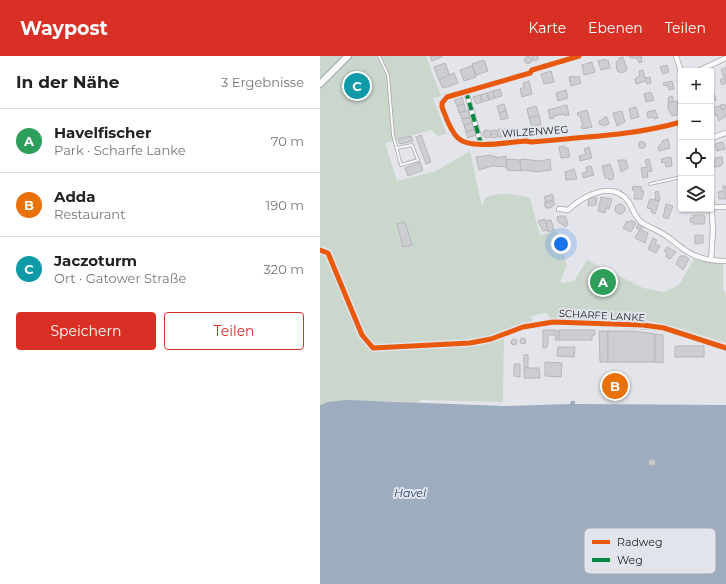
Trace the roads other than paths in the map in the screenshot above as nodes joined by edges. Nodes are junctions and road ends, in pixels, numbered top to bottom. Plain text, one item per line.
1 (348, 56) edge
2 (379, 56) edge
3 (579, 56) edge
4 (676, 56) edge
5 (726, 58) edge
6 (680, 68) edge
7 (704, 68) edge
8 (320, 84) edge
9 (466, 91) junction
10 (678, 123) edge
11 (726, 133) edge
12 (714, 137) edge
13 (481, 144) junction
14 (396, 148) junction
15 (678, 178) edge
16 (650, 184) dead end
17 (714, 207) edge
18 (726, 207) edge
19 (559, 209) dead end
20 (712, 212) edge
21 (711, 260) junction
22 (726, 261) edge
23 (546, 322) joint
24 (533, 325) dead end
25 (726, 348) edge

1 - 8 main road
2 - 14 lane
3 - 9 street
4 - 6 street
5 - 7 street
9 - 13 street
9 - 13 street, WILZENWEG
10 - 13 street, WILZENWEG
11 - 12 street
14 - 14 lane
15 - 16 lane
17 - 18 street
19 - 21 street
20 - 21 street
21 - 22 street
23 - 24 lane
23 - 25 street, SCHARFE LANKE

